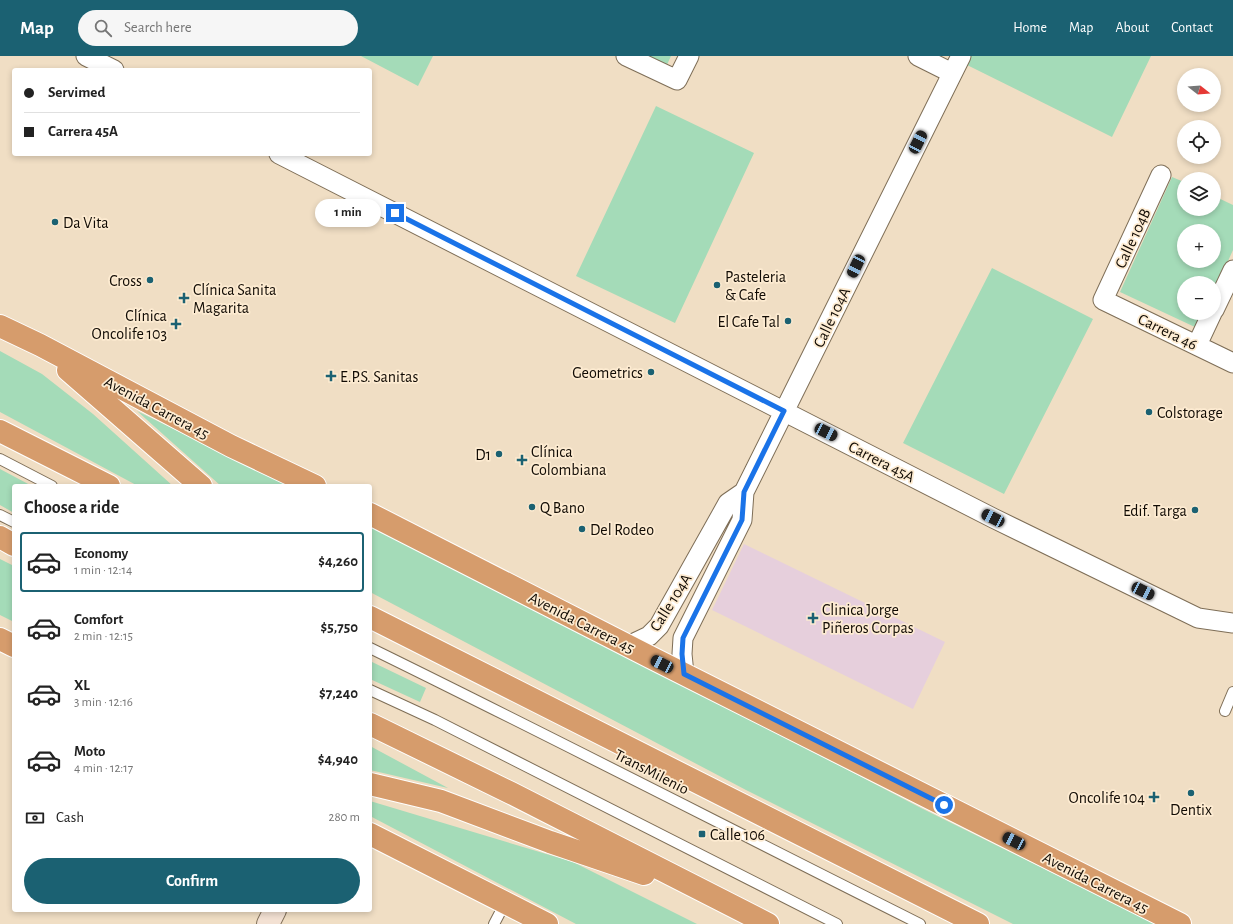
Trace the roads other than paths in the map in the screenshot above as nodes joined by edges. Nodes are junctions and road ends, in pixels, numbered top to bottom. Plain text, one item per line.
1 (86, 56) edge
2 (626, 56) edge
3 (689, 56) edge
4 (918, 56) edge
5 (961, 56) edge
6 (110, 68) edge
7 (952, 74) junction
8 (283, 156) edge
9 (1162, 176) dead end
10 (1233, 270) edge
11 (1221, 295) edge
12 (1103, 300) joint
13 (1209, 320) edge
14 (0, 326) edge
15 (40, 345) junction
16 (1197, 345) junction
17 (1233, 363) edge
18 (784, 411) junction
19 (0, 431) edge
20 (0, 460) edge
21 (48, 484) edge
22 (106, 484) edge
23 (199, 484) edge
24 (310, 484) edge
25 (744, 492) junction
26 (0, 515) edge
27 (372, 515) edge
28 (12, 521) edge
29 (0, 537) edge
30 (12, 544) edge
31 (372, 618) edge
32 (1233, 623) edge
33 (0, 639) edge
34 (12, 645) edge
35 (628, 646) junction
36 (372, 649) edge
37 (684, 674) junction
38 (372, 691) edge
39 (1233, 692) edge
40 (1225, 711) dead end
41 (372, 725) edge
42 (372, 785) edge
43 (372, 835) edge
44 (720, 900) junction
45 (505, 903) junction
46 (274, 912) edge
47 (268, 924) edge
48 (494, 924) edge
49 (547, 924) edge
50 (768, 924) edge
51 (838, 924) edge
52 (920, 924) edge
53 (978, 924) edge
54 (1180, 924) edge

1 - 6 street
2 - 3 street
4 - 7 street
5 - 7 street, Calle 104A
7 - 18 street, Calle 104A
8 - 18 street, Carrera 45A
9 - 12 street, Calle 104B
10 - 11 street
12 - 16 street, Carrera 46
13 - 16 street
14 - 15 highway, Avenida Carrera 45
15 - 23 highway
15 - 24 highway, Avenida Carrera 45
16 - 17 street, Carrera 46
18 - 25 street, Calle 104A
18 - 32 street, Carrera 45A
19 - 22 highway
20 - 21 lane
25 - 35 street, Calle 104A
25 - 37 street, Calle 104A
26 - 28 lane
27 - 35 highway, Avenida Carrera 45
29 - 30 highway
31 - 53 highway
33 - 34 highway
35 - 37 highway, Avenida Carrera 45
36 - 52 lane, TransMilenio
37 - 54 highway, Avenida Carrera 45
38 - 51 lane
39 - 40 lane
41 - 44 highway
42 - 44 highway
43 - 45 highway
44 - 50 highway
45 - 48 lane
45 - 49 highway
46 - 47 street

